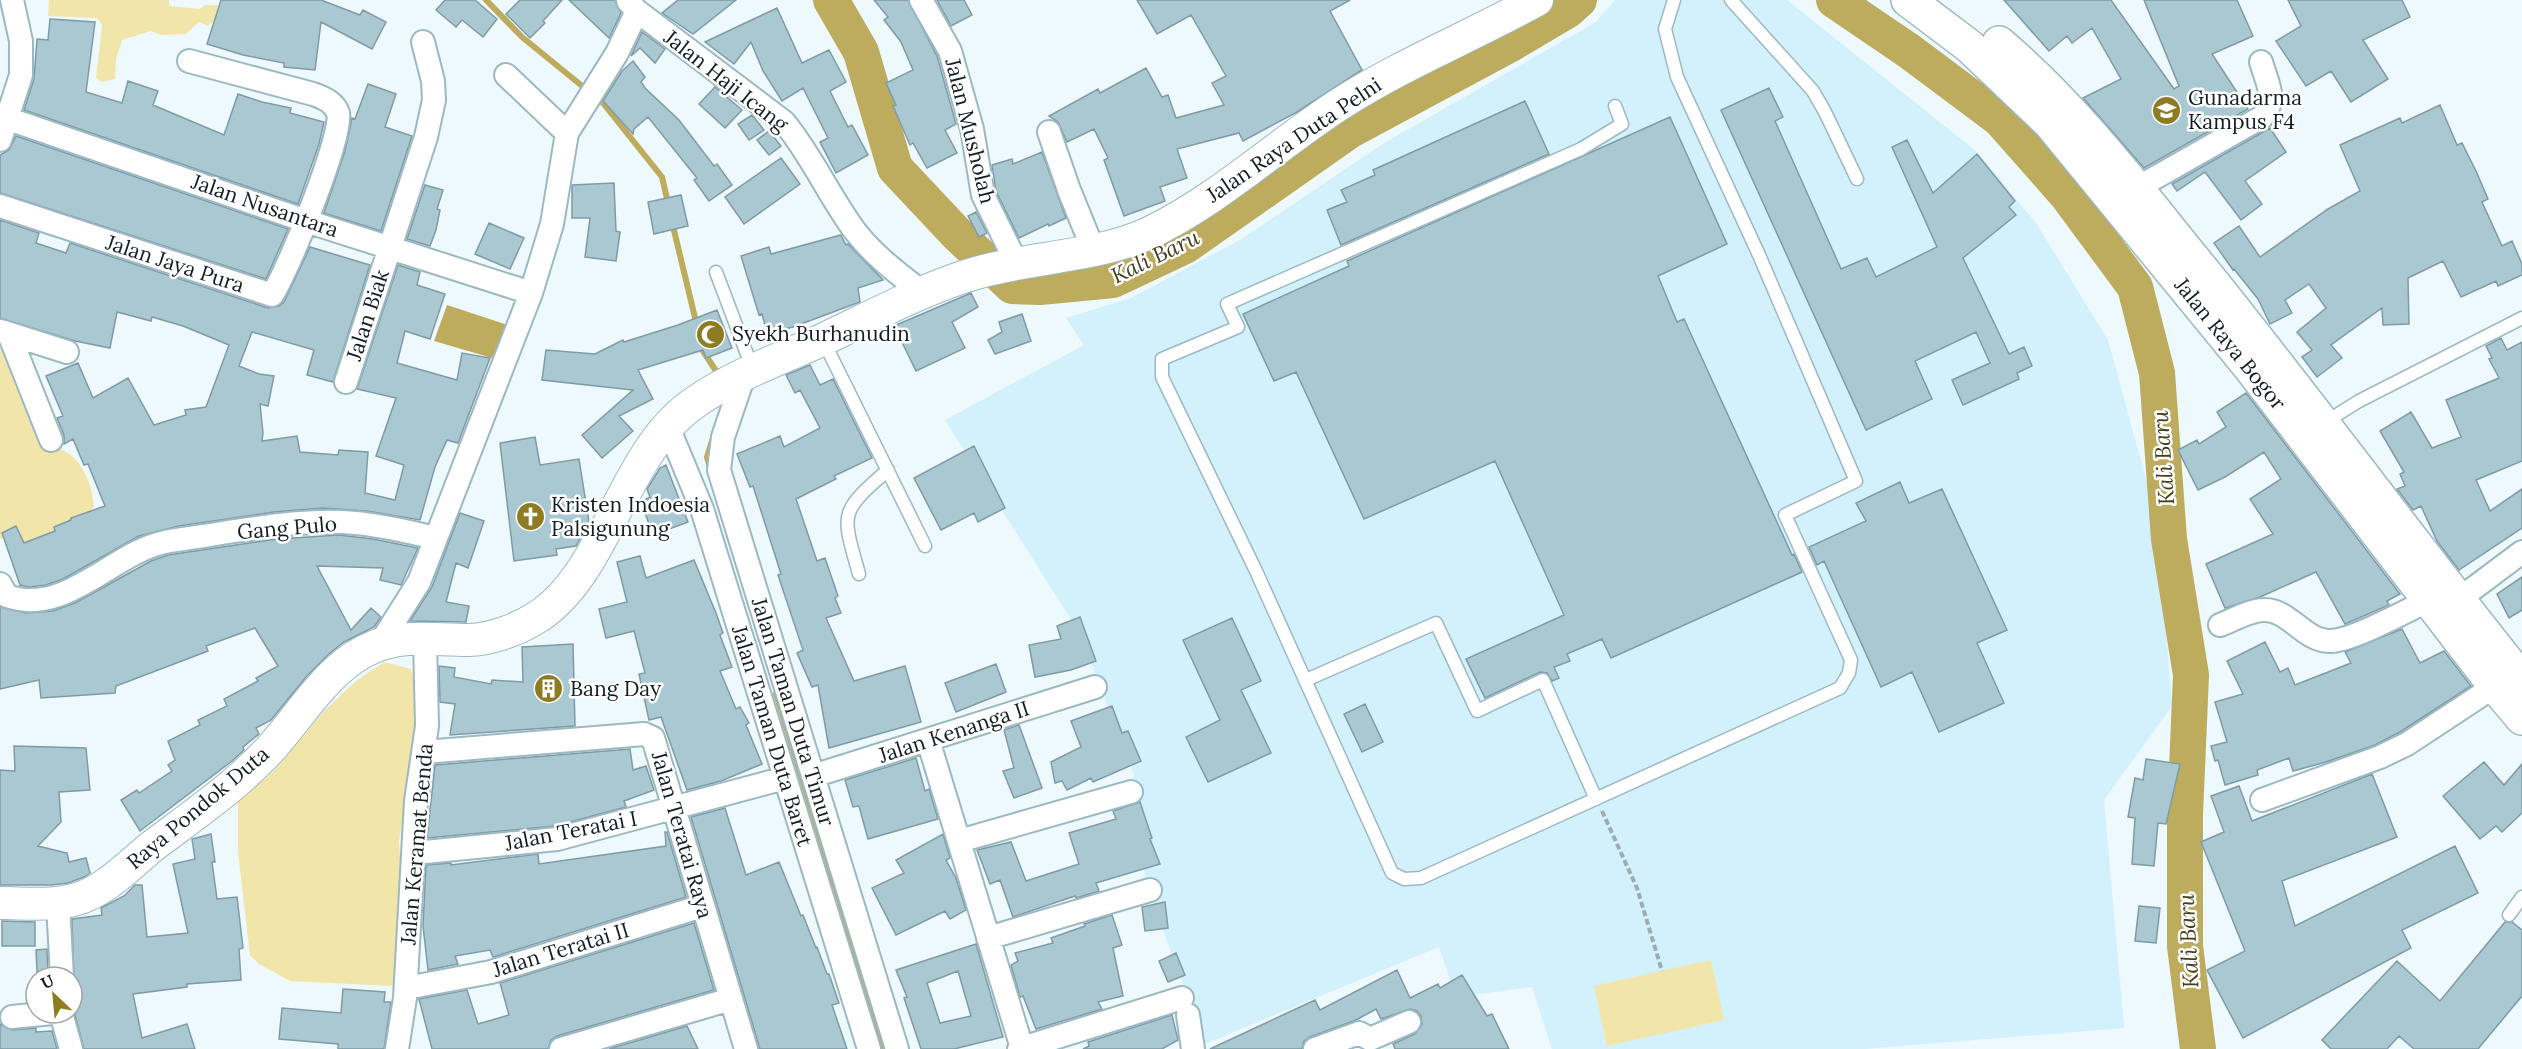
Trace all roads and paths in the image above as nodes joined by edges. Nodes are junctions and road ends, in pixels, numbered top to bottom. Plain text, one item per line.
1 (12, 0) edge
2 (921, 0) edge
3 (1537, 0) edge
4 (1674, 0) edge
5 (1731, 0) edge
6 (1908, 0) edge
7 (1946, 0) edge
8 (632, 6) edge
9 (423, 42) dead end
10 (189, 61) dead end
11 (2261, 62) dead end
12 (506, 75) dead end
13 (1615, 106) dead end
14 (3, 125) edge
15 (1049, 132) dead end
16 (567, 133) junction
17 (1857, 179) dead end
18 (2137, 188) junction
19 (0, 206) edge
20 (306, 221) junction
21 (390, 249) junction
22 (1094, 249) junction
23 (1012, 265) junction
24 (716, 272) dead end
25 (531, 293) junction
26 (923, 293) junction
27 (2522, 318) edge
28 (5, 333) edge
29 (822, 339) junction
30 (67, 352) dead end
31 (2259, 358) junction
32 (744, 375) junction
33 (346, 382) dead end
34 (2323, 424) junction
35 (668, 427) junction
36 (51, 440) dead end
37 (888, 470) junction
38 (436, 538) junction
39 (925, 546) dead end
40 (2522, 552) edge
41 (859, 574) dead end
42 (0, 584) edge
43 (2443, 600) junction
44 (2220, 625) dead end
45 (425, 638) junction
46 (381, 642) junction
47 (1306, 680) junction
48 (2508, 683) edge
49 (1095, 687) dead end
50 (2522, 717) edge
51 (928, 740) junction
52 (424, 752) junction
53 (813, 776) junction
54 (785, 778) junction
55 (1131, 792) dead end
56 (1596, 799) junction
57 (2262, 800) dead end
58 (673, 810) junction
59 (959, 842) junction
60 (425, 852) dead end
61 (1150, 890) dead end
62 (2522, 897) edge
63 (0, 903) edge
64 (58, 904) junction
65 (702, 906) junction
66 (2509, 915) dead end
67 (988, 938) junction
68 (61, 965) edge
69 (1662, 970) dead end
70 (417, 986) dead end
71 (730, 999) junction
72 (24, 1016) edge
73 (12, 1017) dead end
74 (1409, 1022) dead end
75 (64, 1025) edge
76 (1364, 1041) edge
77 (1020, 1048) edge
78 (71, 1049) edge
79 (397, 1049) edge
80 (561, 1049) edge
81 (746, 1049) edge
82 (869, 1049) edge
83 (897, 1049) edge
84 (1193, 1049) edge
85 (1315, 1049) edge

1 - 14 street
2 - 23 street, Jalan Musholah
3 - 22 main road, Jalan Raya Duta Pelni
4 - 56 lane
5 - 17 lane
6 - 31 highway, Jalan Raya Bogor
7 - 18 highway, Jalan Raya Bogor
8 - 16 street
8 - 26 street, Jalan Haji Icang
9 - 21 street, Jalan Biak
10 - 20 street
11 - 18 street
12 - 16 street
13 - 47 lane
14 - 20 street, Jalan Nusantara
15 - 22 street
16 - 25 street
18 - 31 highway, Jalan Raya Bogor
19 - 20 street, Jalan Jaya Pura
20 - 21 street, Jalan Nusantara
21 - 25 street, Jalan Nusantara
21 - 33 street, Jalan Biak
22 - 23 main road, Jalan Raya Duta Pelni
23 - 26 main road, Raya Pondok Duta
24 - 32 lane
25 - 38 street
26 - 29 main road, Raya Pondok Duta
27 - 34 lane
28 - 30 street
28 - 36 street
29 - 32 main road, Raya Pondok Duta
29 - 37 lane
31 - 34 highway, Jalan Raya Bogor
31 - 43 highway, Jalan Raya Bogor
32 - 35 main road, Raya Pondok Duta
32 - 53 street, Jalan Taman Duta Timur
34 - 43 highway, Jalan Raya Bogor
35 - 45 main road, Raya Pondok Duta
35 - 54 street, Jalan Taman Duta Baret
37 - 39 lane
37 - 41 lane
38 - 42 street, Gang Pulo
38 - 46 street
40 - 43 street
43 - 44 street
43 - 48 highway, Jalan Raya Bogor
45 - 46 main road, Raya Pondok Duta
45 - 52 street, Jalan Keramat Benda
46 - 64 main road, Raya Pondok Duta
47 - 56 lane
47 - 56 lane
48 - 50 highway, Jalan Raya Bogor
48 - 57 street
49 - 51 street, Jalan Kenanga II
51 - 53 street, Jalan Kenanga II
51 - 59 street
52 - 58 street, Jalan Teratai Raya
52 - 79 street, Jalan Keramat Benda
53 - 83 street, Jalan Taman Duta Timur
54 - 58 street, Jalan Teratai I
54 - 82 street, Jalan Taman Duta Baret
55 - 59 street
56 - 69 path
58 - 60 street, Jalan Teratai I
58 - 65 street, Jalan Teratai Raya
59 - 67 street
61 - 67 street
62 - 66 lane
63 - 64 main road, Raya Pondok Duta
64 - 68 street
65 - 70 street, Jalan Teratai II
65 - 71 street, Jalan Teratai Raya
67 - 77 street
71 - 80 street
71 - 81 street, Jalan Teratai Raya
72 - 73 street
74 - 76 street
75 - 78 street
76 - 85 street
77 - 84 street

